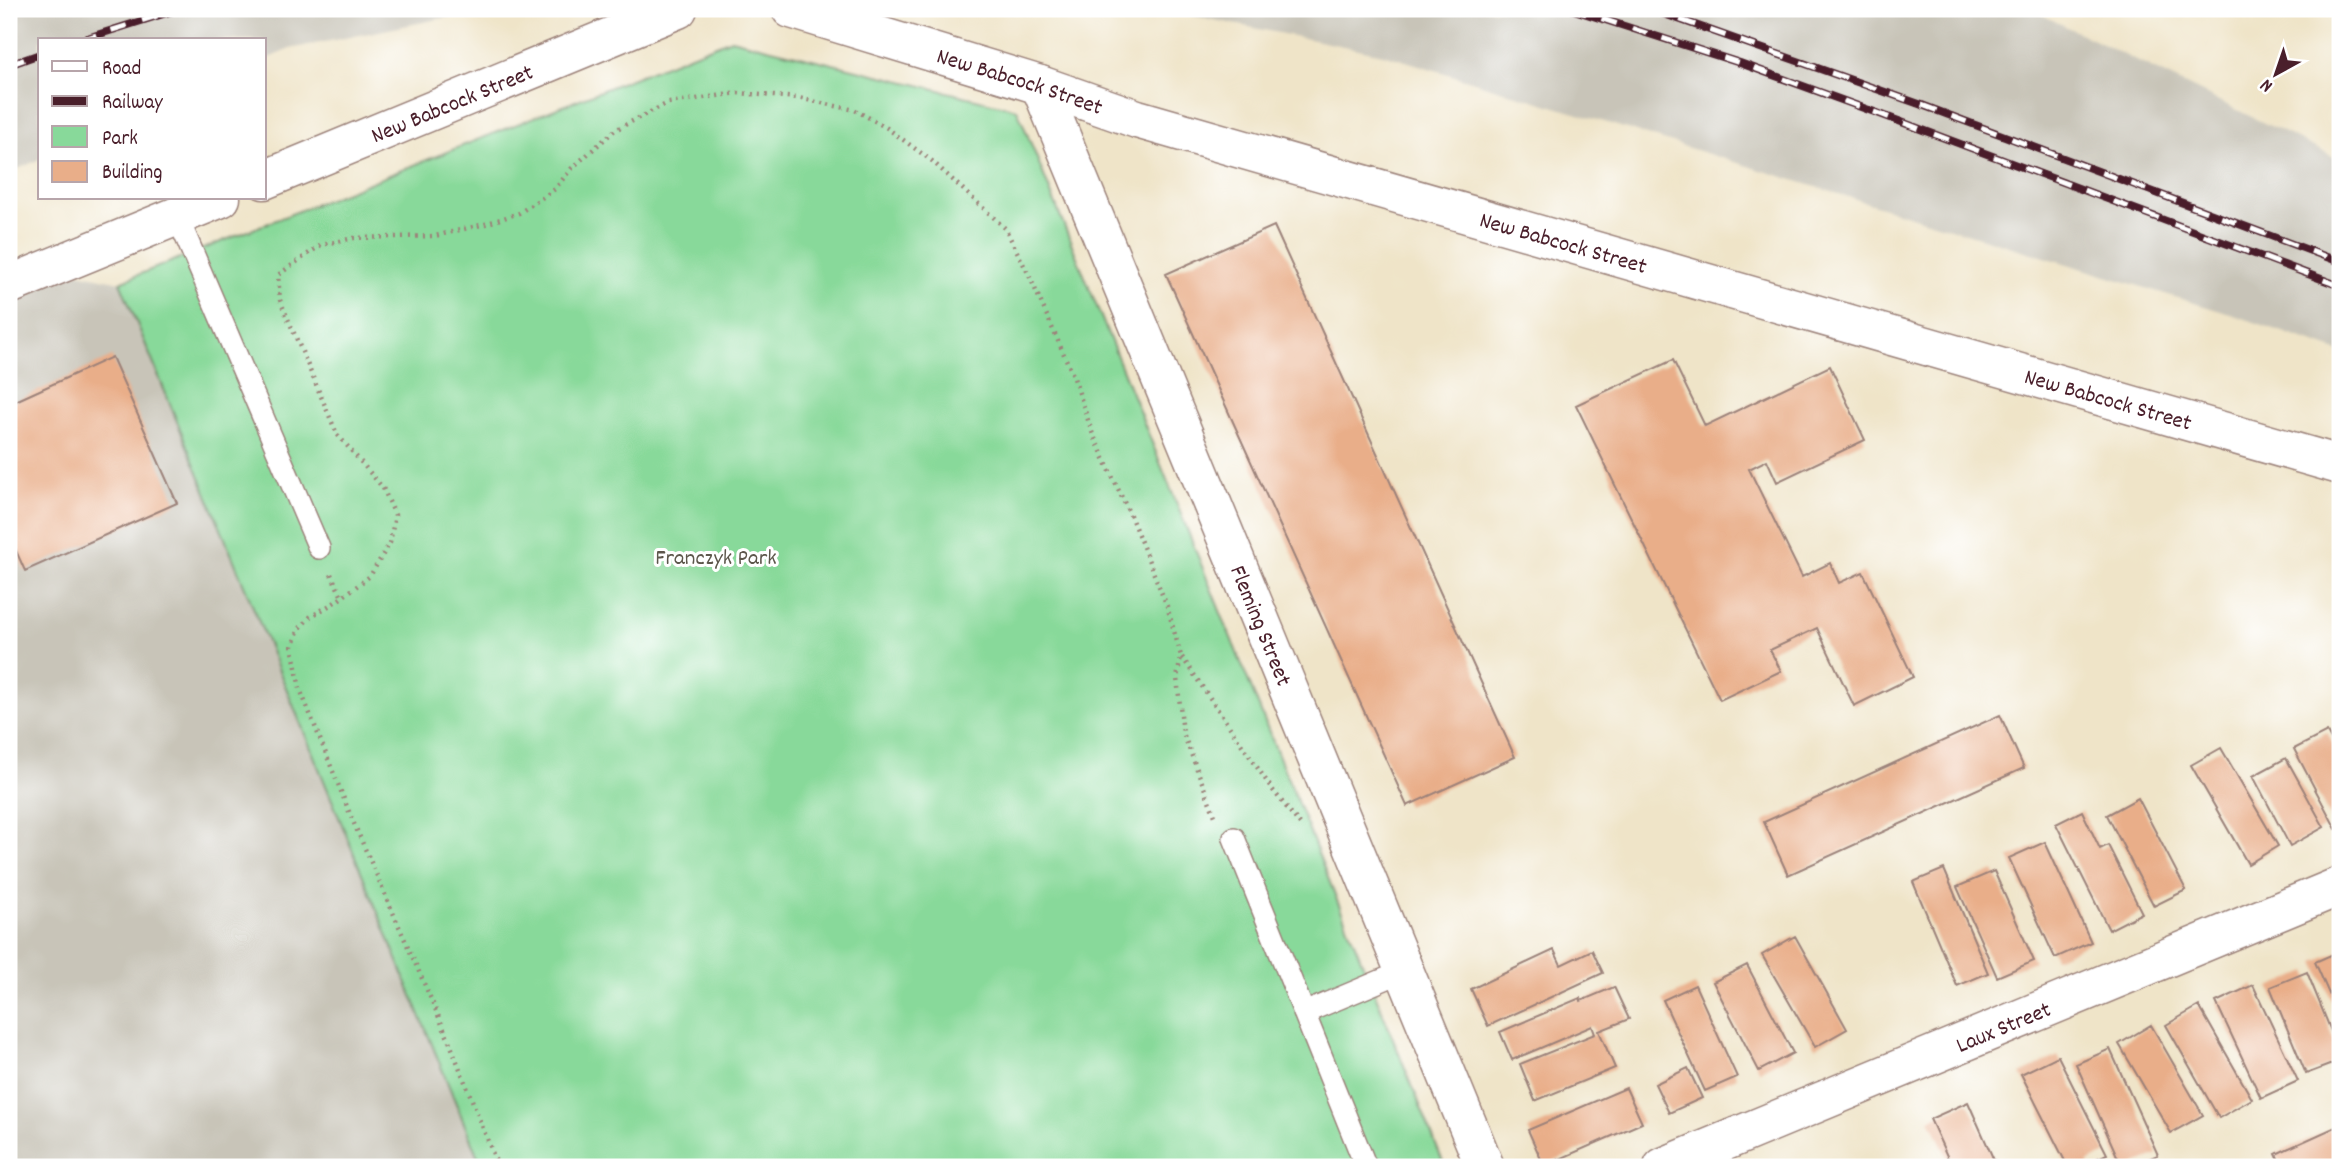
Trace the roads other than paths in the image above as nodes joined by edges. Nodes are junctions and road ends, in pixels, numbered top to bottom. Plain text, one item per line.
1 (678, 9) edge
2 (791, 9) edge
3 (1040, 85) junction
4 (266, 179) edge
5 (216, 200) edge
6 (177, 216) junction
7 (9, 285) edge
8 (2340, 465) edge
9 (319, 548) dead end
10 (1234, 838) road end
11 (2340, 886) edge
12 (1404, 971) junction
13 (1304, 1013) junction
14 (1366, 1167) edge
15 (1485, 1167) edge
16 (1663, 1167) edge

1 - 4 street, New Babcock Street
2 - 3 street, New Babcock Street
3 - 8 street, New Babcock Street
3 - 12 street, Fleming Street
5 - 6 street
6 - 7 street
6 - 9 lane
10 - 13 lane
11 - 16 street, Laux Street
12 - 13 lane
12 - 15 street, Fleming Street
13 - 14 lane

